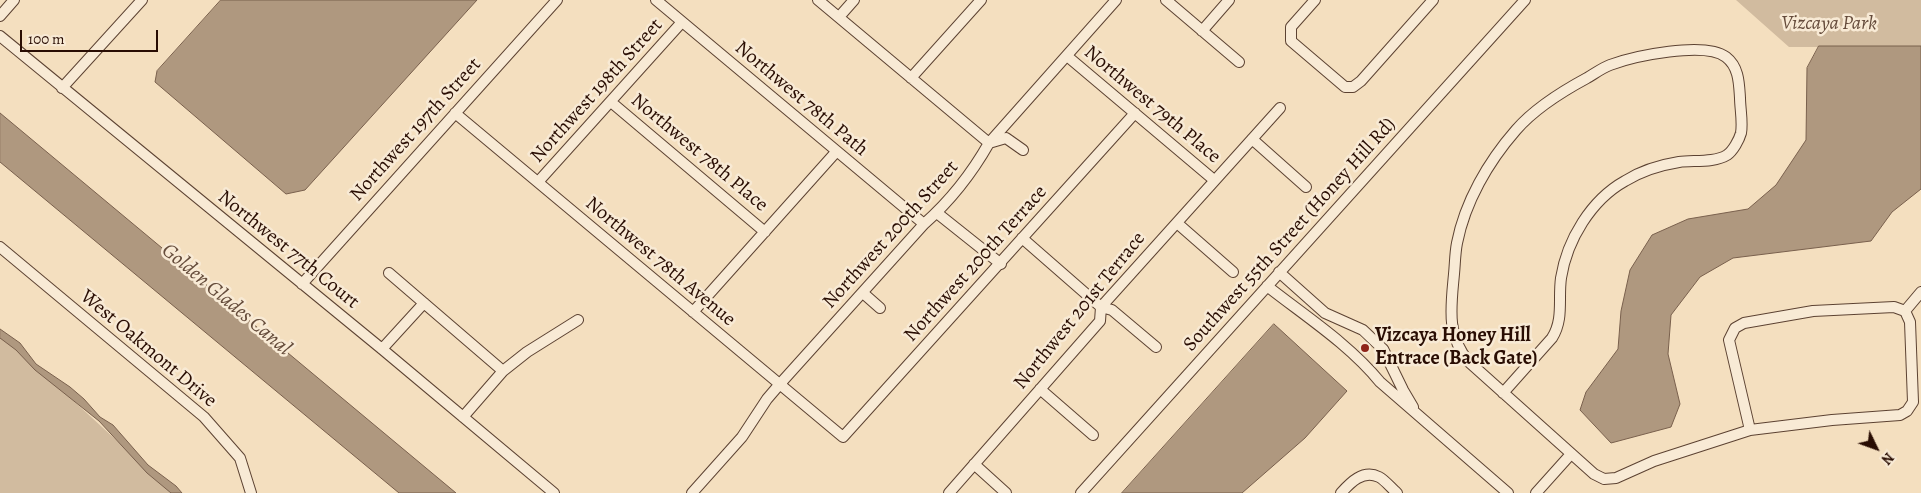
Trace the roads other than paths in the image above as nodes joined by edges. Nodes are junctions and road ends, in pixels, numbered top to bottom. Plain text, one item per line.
1 (14, 0) edge
2 (142, 0) edge
3 (557, 0) edge
4 (656, 0) edge
5 (818, 0) edge
6 (854, 0) edge
7 (981, 0) edge
8 (1116, 0) edge
9 (1166, 0) edge
10 (1229, 0) edge
11 (1315, 0) edge
12 (1433, 0) edge
13 (1525, 0) edge
14 (0, 16) edge
15 (839, 17) junction
16 (682, 22) junction
17 (1202, 31) junction
18 (0, 36) edge
19 (1067, 56) junction
20 (1239, 62) dead end
21 (911, 78) junction
22 (62, 88) junction
23 (611, 102) junction
24 (1280, 108) dead end
25 (456, 113) junction
26 (1135, 113) junction
27 (1252, 139) junction
28 (989, 143) junction
29 (1023, 150) dead end
30 (836, 152) junction
31 (1214, 180) junction
32 (538, 182) junction
33 (1306, 187) dead end
34 (937, 213) junction
35 (1177, 223) junction
36 (924, 224) junction
37 (765, 232) junction
38 (1022, 238) junction
39 (0, 247) edge
40 (1000, 264) junction
41 (389, 272) dead end
42 (1233, 272) dead end
43 (1279, 272) junction
44 (302, 284) junction
45 (1267, 286) junction
46 (1921, 292) edge
47 (863, 293) junction
48 (424, 303) junction
49 (1101, 307) junction
50 (880, 308) dead end
51 (1904, 311) junction
52 (693, 312) junction
53 (578, 320) dead end
54 (1156, 346) dead end
55 (382, 349) junction
56 (503, 371) junction
57 (780, 385) junction
58 (1040, 389) junction
59 (1503, 393) junction
60 (1419, 416) junction
61 (464, 417) junction
62 (1750, 430) junction
63 (1093, 435) dead end
64 (843, 437) joint
65 (1571, 454) junction
66 (974, 464) junction
67 (251, 493) edge
68 (554, 493) edge
69 (692, 493) edge
70 (948, 493) edge
71 (1006, 493) edge
72 (1082, 493) edge
73 (1341, 493) edge
74 (1397, 493) edge
75 (1508, 493) edge
76 (1536, 493) edge

1 - 14 street
2 - 22 street
3 - 25 street, Northwest 197th Street
4 - 16 street, Northwest 78th Path
5 - 15 street
6 - 15 street
7 - 21 street
8 - 19 street, Northwest 200th Street
9 - 17 street
10 - 17 street
11 - 12 street
13 - 43 street, Southwest 55th Street (Honey Hill Rd)
15 - 21 street
16 - 23 street, Northwest 198th Street
16 - 30 street, Northwest 78th Path
17 - 20 street
18 - 22 street, Northwest 77th Court
19 - 26 street, Northwest 79th Place
19 - 28 street, Northwest 200th Street
21 - 28 street
22 - 44 street, Northwest 77th Court
23 - 32 street, Northwest 198th Street
23 - 37 street, Northwest 78th Place
24 - 27 street, Northwest 201st Terrace
25 - 32 street, Northwest 78th Avenue
25 - 44 street, Northwest 197th Street
26 - 31 street, Northwest 79th Place
26 - 38 street, Northwest 200th Terrace
27 - 31 street, Northwest 201st Terrace
27 - 33 street
28 - 29 street
28 - 34 street, Northwest 200th Street
30 - 36 street, Northwest 78th Path
30 - 37 street
31 - 35 street, Northwest 201st Terrace
32 - 52 street, Northwest 78th Avenue
34 - 36 street, Northwest 200th Street
34 - 40 street
35 - 42 street
35 - 49 street, Northwest 201st Terrace
36 - 47 street, Northwest 200th Street
37 - 52 street
38 - 40 street, Northwest 200th Terrace
38 - 49 street
39 - 67 street, West Oakmont Drive
40 - 64 street, Northwest 200th Terrace
41 - 48 street
43 - 45 street, Southwest 55th Street (Honey Hill Rd)
43 - 60 street
44 - 55 street, Northwest 77th Court
45 - 60 street
45 - 72 street, Southwest 55th Street (Honey Hill Rd)
46 - 51 street
47 - 50 street
47 - 57 street, Northwest 200th Street
48 - 55 street
48 - 56 street
49 - 54 street
49 - 58 street, Northwest 201st Terrace
51 - 62 street
51 - 62 street
52 - 57 street, Northwest 78th Avenue
53 - 56 street
55 - 61 street, Northwest 77th Court
56 - 61 street
57 - 64 street, Northwest 78th Avenue
57 - 69 street, Northwest 200th Street
58 - 63 street
58 - 66 street, Northwest 201st Terrace
59 - 59 street
59 - 65 street
60 - 75 street
61 - 68 street, Northwest 77th Court
62 - 65 street
65 - 76 street
66 - 70 street, Northwest 201st Terrace
66 - 71 street
73 - 74 street

